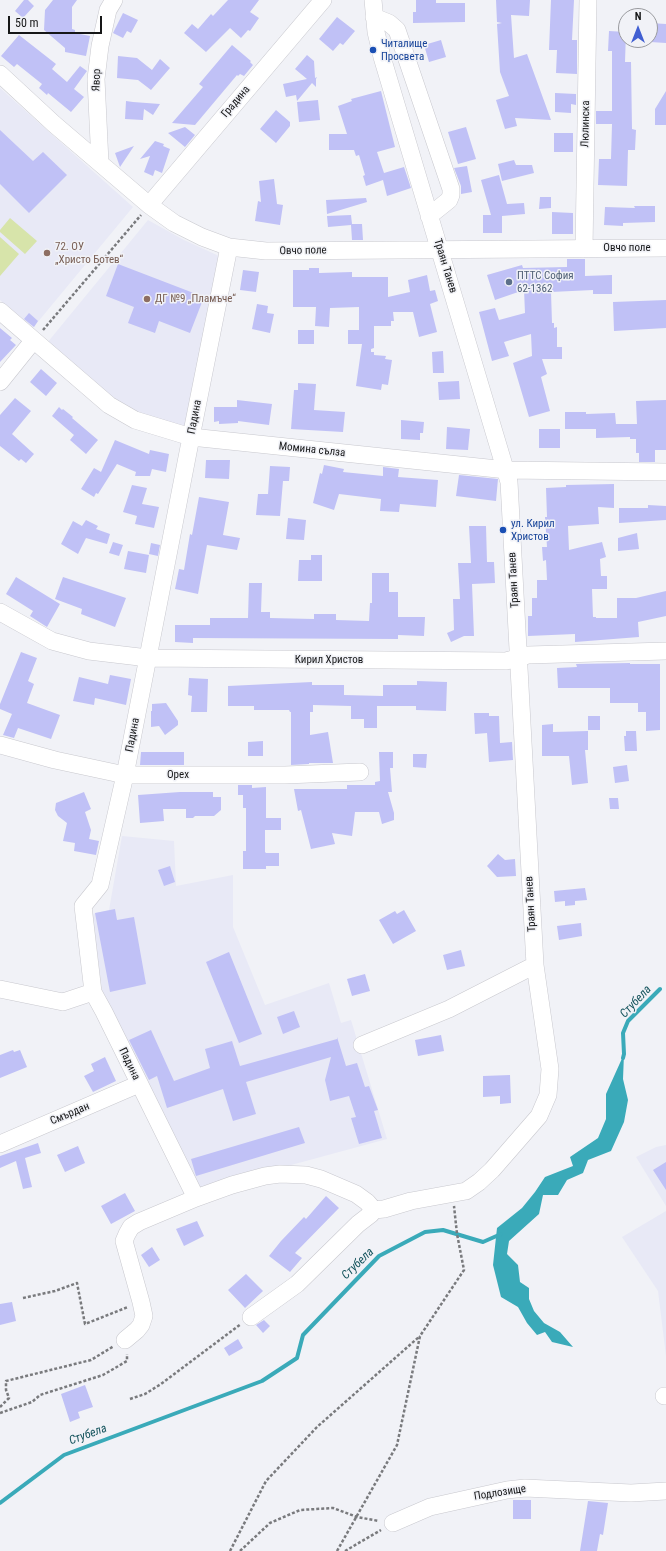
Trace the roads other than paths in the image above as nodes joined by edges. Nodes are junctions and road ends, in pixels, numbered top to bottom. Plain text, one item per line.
1 (114, 0) edge
2 (323, 0) edge
3 (373, 0) edge
4 (588, 0) edge
5 (374, 17) junction
6 (0, 74) edge
7 (100, 163) junction
8 (149, 205) junction
9 (429, 216) junction
10 (229, 247) junction
11 (666, 248) edge
12 (584, 249) junction
13 (440, 250) junction
14 (0, 311) edge
15 (33, 341) junction
16 (0, 382) edge
17 (190, 437) junction
18 (507, 470) junction
19 (666, 472) edge
20 (0, 612) edge
21 (666, 651) edge
22 (148, 658) junction
23 (518, 658) junction
24 (0, 745) edge
25 (360, 772) dead end
26 (125, 775) junction
27 (534, 965) junction
28 (0, 989) edge
29 (93, 992) junction
30 (362, 1045) dead end
31 (139, 1084) junction
32 (0, 1144) edge
33 (196, 1198) junction
34 (374, 1210) junction
35 (251, 1317) road end
36 (125, 1340) road end
37 (666, 1491) edge
38 (393, 1523) road end

1 - 7 street, Явор
2 - 8 street, Градина
3 - 5 street, Траян Танев
4 - 12 street, Люлинска
5 - 9 street, Траян Танев
5 - 9 street
6 - 7 street, Овчо поле
7 - 8 street, Овчо поле
8 - 10 street, Овчо поле
9 - 13 street, Траян Танев
10 - 13 street, Овчо поле
10 - 17 street, Падина
11 - 12 street, Овчо поле
12 - 13 street, Овчо поле
13 - 18 street, Траян Танев
14 - 15 street, Момина сълза
15 - 16 street
15 - 17 street, Момина сълза
17 - 18 street, Момина сълза
17 - 22 street, Падина
18 - 19 street, Момина сълза
18 - 23 street, Траян Танев
20 - 22 street, Кирил Христов
21 - 23 street, Кирил Христов
22 - 23 street, Кирил Христов
22 - 26 street, Падина
23 - 27 street, Траян Танев
24 - 26 street, Орех
25 - 26 street, Орех
26 - 29 street, Падина
27 - 30 street
27 - 34 street, Траян Танев
28 - 29 street
29 - 31 street, Падина
31 - 32 street, Смърдан
31 - 33 street, Падина
33 - 34 street
33 - 36 street
34 - 35 street
37 - 38 street, Подлозище

